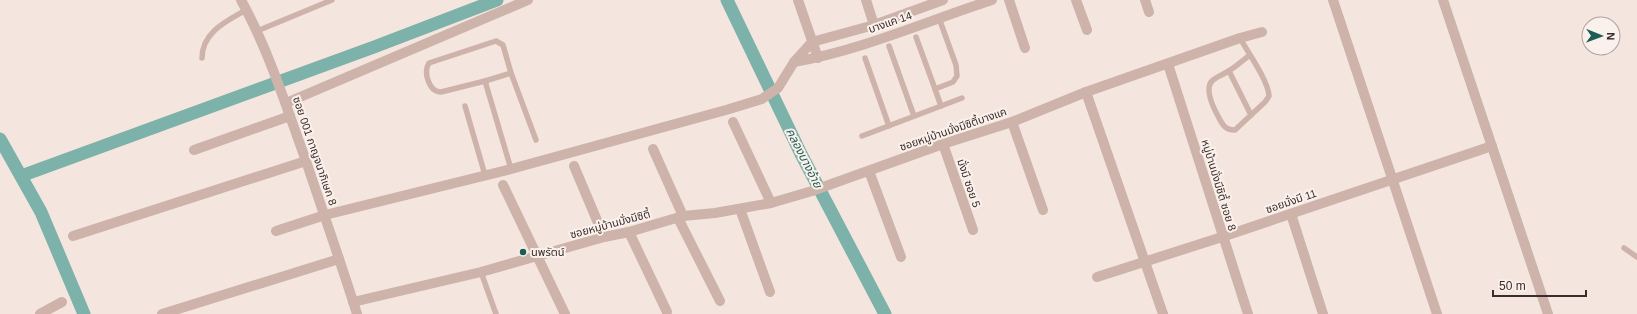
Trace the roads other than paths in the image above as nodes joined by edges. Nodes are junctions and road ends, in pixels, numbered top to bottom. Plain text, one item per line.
1 (241, 0) edge
2 (332, 0) edge
3 (528, 0) edge
4 (798, 0) edge
5 (866, 0) edge
6 (943, 0) edge
7 (992, 0) edge
8 (1009, 0) edge
9 (1076, 0) edge
10 (1145, 0) edge
11 (1333, 0) edge
12 (1443, 0) edge
13 (932, 2) edge
14 (965, 4) edge
15 (246, 10) junction
16 (1149, 12) dead end
17 (939, 18) junction
18 (878, 23) junction
19 (1087, 30) dead end
20 (257, 31) junction
21 (1262, 32) dead end
22 (916, 37) dead end
23 (1240, 38) junction
24 (887, 41) junction
25 (812, 42) junction
26 (1025, 48) dead end
27 (1250, 55) junction
28 (202, 58) dead end
29 (818, 58) junction
30 (865, 58) dead end
31 (794, 62) junction
32 (1168, 64) junction
33 (1229, 71) junction
34 (511, 73) junction
35 (485, 81) junction
36 (935, 89) junction
37 (1086, 92) junction
38 (962, 98) dead end
39 (286, 103) junction
40 (465, 106) dead end
41 (941, 106) junction
42 (1251, 115) junction
43 (290, 116) junction
44 (914, 116) junction
45 (733, 122) dead end
46 (1012, 122) junction
47 (889, 126) junction
48 (862, 136) dead end
49 (536, 140) dead end
50 (943, 144) junction
51 (1492, 146) junction
52 (653, 149) dead end
53 (194, 150) dead end
54 (306, 161) junction
55 (574, 166) dead end
56 (511, 169) junction
57 (869, 171) junction
58 (485, 175) junction
59 (1392, 179) junction
60 (503, 185) dead end
61 (826, 186) joint
62 (771, 203) junction
63 (740, 209) junction
64 (1043, 210) dead end
65 (1291, 214) junction
66 (324, 215) junction
67 (680, 217) junction
68 (973, 230) dead end
69 (276, 232) dead end
70 (629, 232) junction
71 (73, 236) dead end
72 (604, 237) junction
73 (1222, 237) junction
74 (1624, 248) dead end
75 (537, 256) junction
76 (1637, 257) edge
77 (901, 258) dead end
78 (339, 259) junction
79 (1145, 262) junction
80 (481, 272) junction
81 (1097, 277) dead end
82 (770, 292) dead end
83 (720, 300) dead end
84 (62, 302) dead end
85 (353, 302) junction
86 (667, 312) dead end
87 (167, 313) edge
88 (40, 314) edge
89 (357, 314) edge
90 (496, 314) edge
91 (565, 314) edge
92 (1163, 314) edge
93 (1248, 314) edge
94 (1323, 314) edge
95 (1437, 314) edge
96 (1548, 314) edge

1 - 15 street, ซอย 001 กาญจนาภิเษก 8
2 - 20 lane
3 - 39 street
4 - 25 street
5 - 18 street
6 - 13 street, บางแค 14
7 - 14 street, บางแค 14
8 - 26 street
9 - 19 street
10 - 16 street
11 - 59 street
12 - 51 street
13 - 18 street, บางแค 14
14 - 17 street, บางแค 14
15 - 20 street, ซอย 001 กาญจนาภิเษก 8
15 - 28 lane
17 - 24 street, บางแค 14
17 - 36 lane
18 - 24 street
18 - 25 street, บางแค 14
20 - 39 street, ซอย 001 กาญจนาภิเษก 8
21 - 23 street, ซอยหมู่บ้านมั่งมีซิตี้บางแค
22 - 36 lane
23 - 27 lane
23 - 32 street, ซอยหมู่บ้านมั่งมีซิตี้บางแค
24 - 29 street, บางแค 14
24 - 44 lane
25 - 29 street
25 - 31 street
27 - 33 lane
27 - 42 lane
29 - 31 street, บางแค 14
30 - 47 lane
31 - 56 street
32 - 37 street, ซอยหมู่บ้านมั่งมีซิตี้บางแค
32 - 73 street, หมู่บ้านมั่งมีซิตี้ ซอย 8
33 - 42 lane
33 - 42 lane
34 - 35 lane
34 - 35 lane
34 - 49 lane
35 - 56 lane
36 - 41 lane
37 - 46 street, ซอยหมู่บ้านมั่งมีซิตี้บางแค
37 - 79 street
38 - 41 lane
39 - 43 street, ซอย 001 กาญจนาภิเษก 8
40 - 58 lane
41 - 44 lane
43 - 53 street
43 - 54 street, ซอย 001 กาญจนาภิเษก 8
44 - 47 lane
45 - 62 street
46 - 50 street, ซอยหมู่บ้านมั่งมีซิตี้บางแค
46 - 64 street
47 - 48 lane
50 - 57 street, ซอยหมู่บ้านมั่งมีซิตี้บางแค
50 - 68 street, มั่งมี ซอย 5
51 - 59 street, ซอยมั่งมี 11
51 - 96 street
52 - 67 street
54 - 66 street, ซอย 001 กาญจนาภิเษก 8
54 - 71 street
55 - 72 street
56 - 58 street
57 - 61 street, ซอยหมู่บ้านมั่งมีซิตี้บางแค
57 - 77 street
58 - 66 street
59 - 65 street, ซอยมั่งมี 11
59 - 95 street
60 - 75 street
61 - 62 street, ซอยหมู่บ้านมั่งมีซิตี้
62 - 63 street, ซอยหมู่บ้านมั่งมีซิตี้
63 - 67 street, ซอยหมู่บ้านมั่งมีซิตี้
63 - 82 street
65 - 73 street, ซอยมั่งมี 11
65 - 94 street
66 - 69 street
66 - 78 street, ซอย 001 กาญจนาภิเษก 8
67 - 70 street, ซอยหมู่บ้านมั่งมีซิตี้
67 - 83 street
70 - 72 street, ซอยหมู่บ้านมั่งมีซิตี้
70 - 86 street
72 - 75 street, ซอยหมู่บ้านมั่งมีซิตี้
73 - 79 street, ซอยมั่งมี 11
73 - 93 street, หมู่บ้านมั่งมีซิตี้ ซอย 8
74 - 76 lane
75 - 80 street, ซอยหมู่บ้านมั่งมีซิตี้
75 - 91 street
78 - 85 street, ซอย 001 กาญจนาภิเษก 8
78 - 87 street
79 - 81 street, ซอยมั่งมี 11
79 - 92 street
80 - 85 street, ซอยหมู่บ้านมั่งมีซิตี้
80 - 90 lane
84 - 88 street
85 - 89 street, ซอย 001 กาญจนาภิเษก 8

